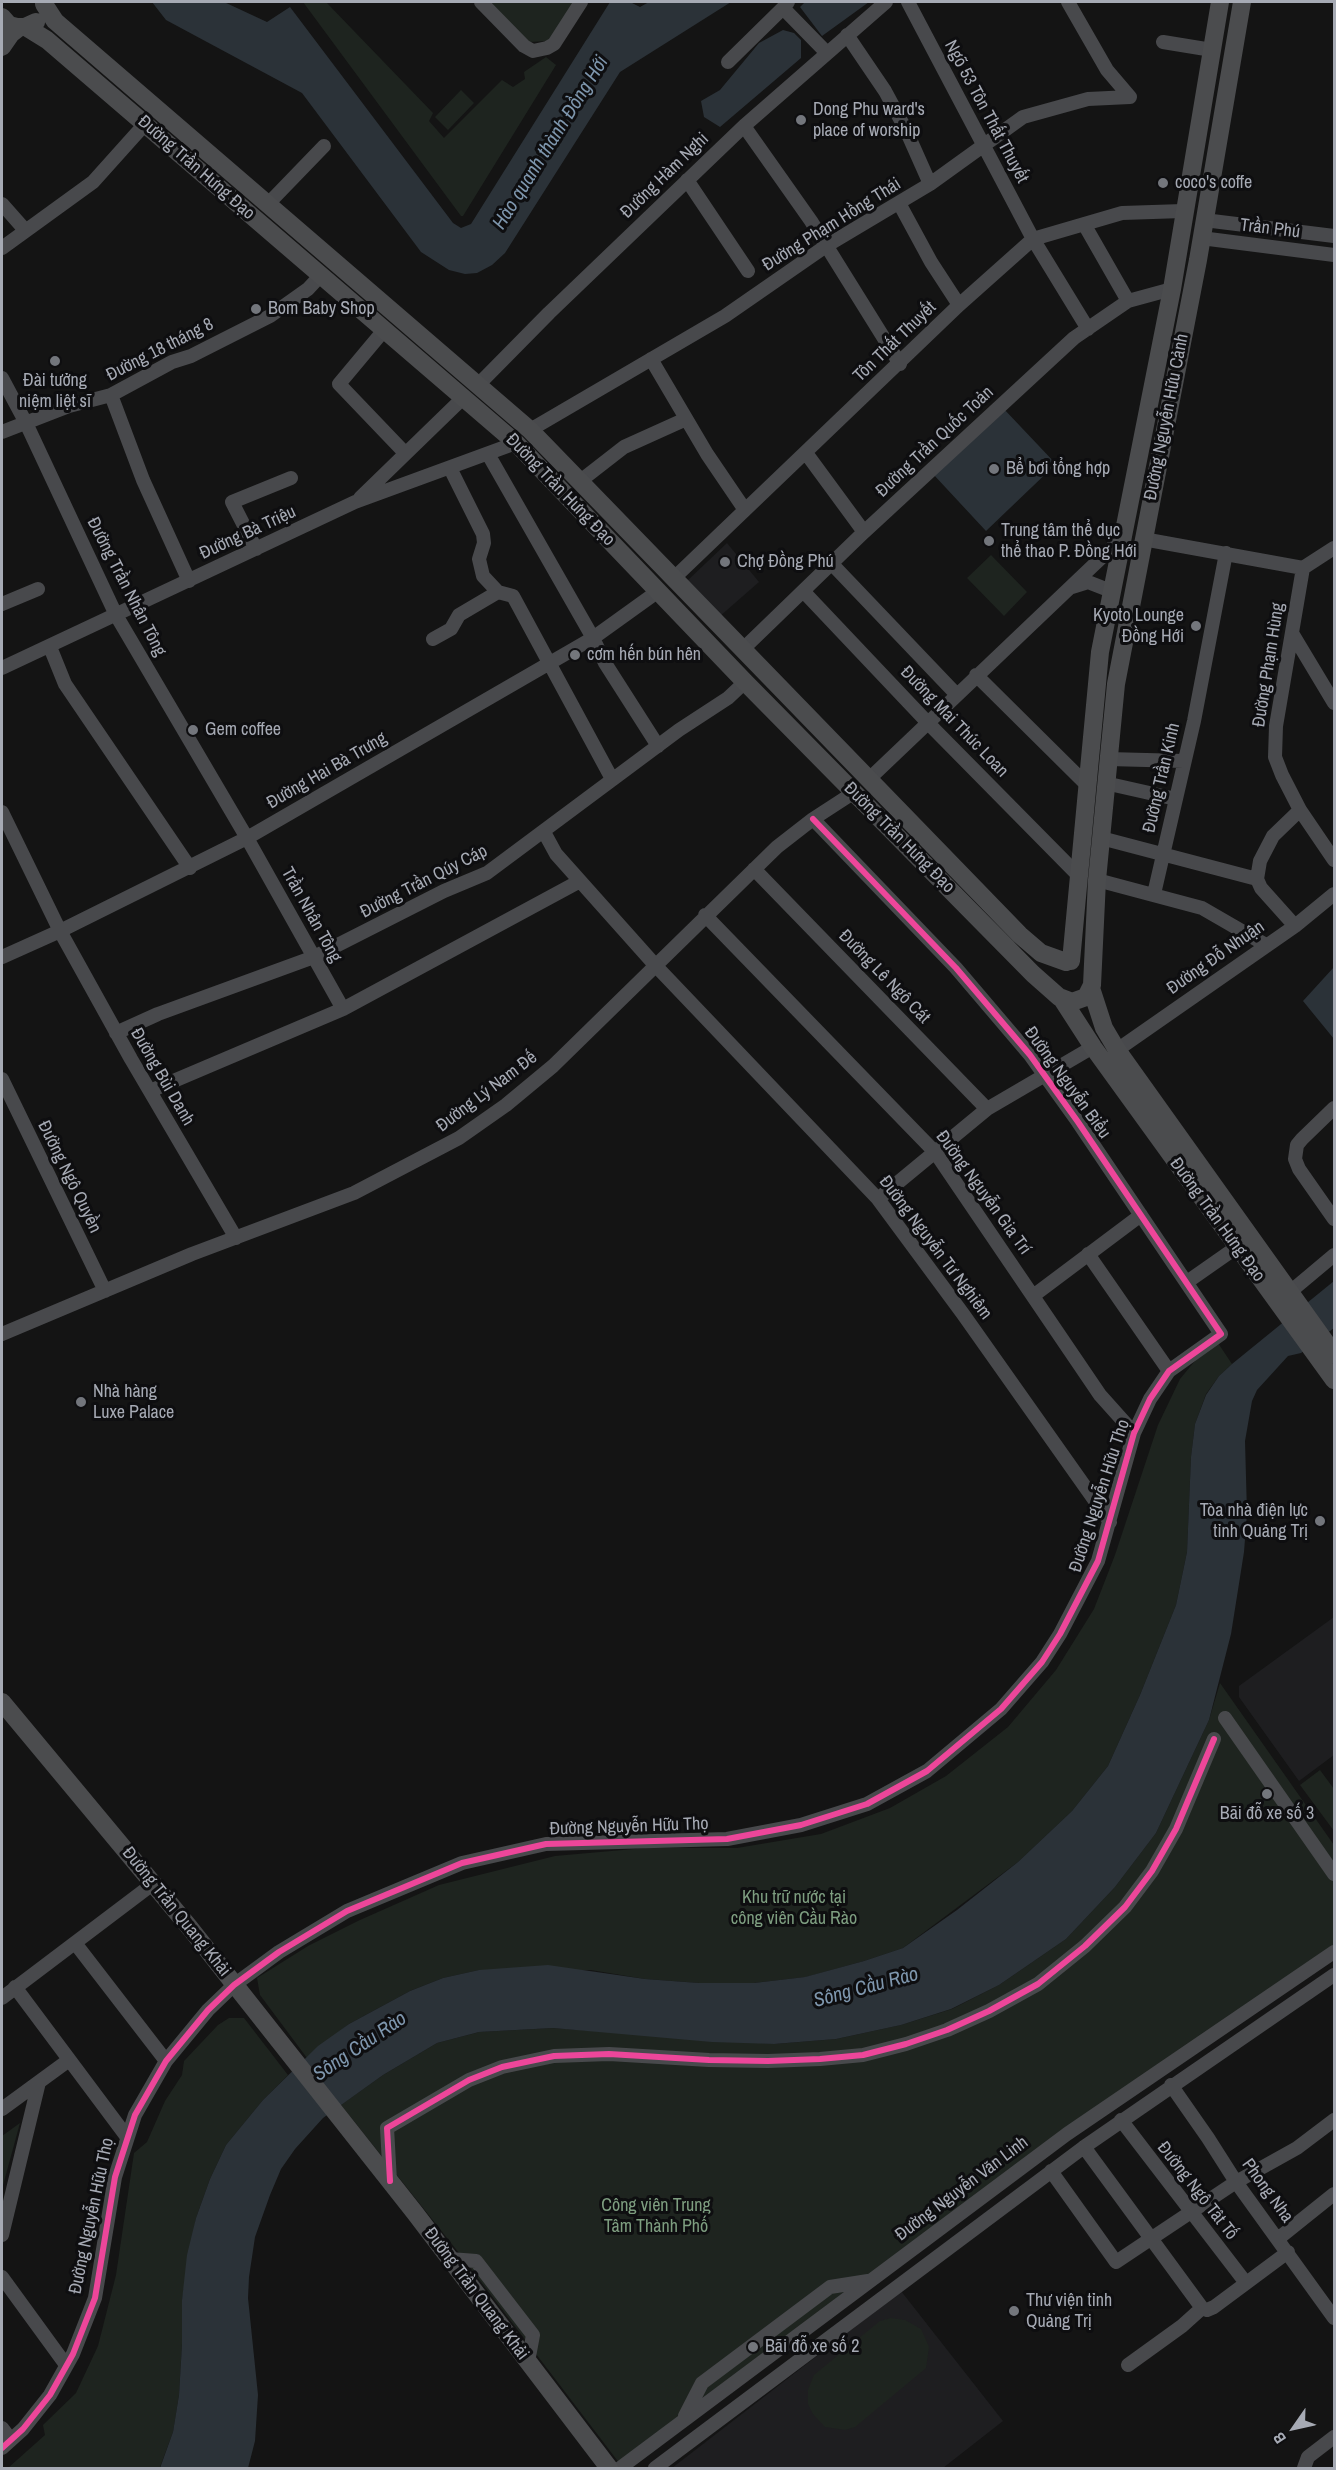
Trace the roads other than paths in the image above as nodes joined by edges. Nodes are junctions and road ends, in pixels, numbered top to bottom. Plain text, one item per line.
1 (481, 2) edge
2 (581, 2) edge
3 (886, 2) edge
4 (908, 2) edge
5 (1068, 2) edge
6 (1220, 2) edge
7 (1242, 2) edge
8 (44, 3) edge
9 (786, 5) edge
10 (2, 17) edge
11 (23, 27) junction
12 (847, 35) junction
13 (1163, 42) dead end
14 (2, 47) edge
15 (1212, 50) junction
16 (826, 52) junction
17 (728, 62) dead end
18 (145, 124) junction
19 (744, 126) junction
20 (983, 145) junction
21 (324, 146) dead end
22 (687, 180) junction
23 (930, 184) junction
24 (899, 203) junction
25 (2, 204) edge
26 (267, 205) junction
27 (1183, 211) junction
28 (252, 216) junction
29 (1204, 217) junction
30 (1084, 224) junction
31 (26, 230) junction
32 (1335, 236) edge
33 (1201, 238) junction
34 (1033, 239) junction
35 (826, 246) junction
36 (2, 248) edge
37 (1335, 255) edge
38 (748, 272) dead end
39 (321, 275) junction
40 (1172, 289) junction
41 (1128, 301) junction
42 (959, 305) junction
43 (385, 329) junction
44 (1088, 329) junction
45 (651, 359) junction
46 (900, 364) junction
47 (2, 378) edge
48 (471, 391) junction
49 (111, 395) junction
50 (686, 419) junction
51 (26, 423) junction
52 (530, 430) junction
53 (2, 432) edge
54 (516, 443) junction
55 (405, 453) junction
56 (806, 453) junction
57 (488, 454) junction
58 (450, 468) junction
59 (291, 478) dead end
60 (579, 482) junction
61 (355, 502) junction
62 (745, 510) junction
63 (864, 532) junction
64 (1121, 539) junction
65 (1143, 539) junction
66 (1335, 548) edge
67 (256, 549) junction
68 (1226, 553) junction
69 (832, 564) junction
70 (1303, 568) junction
71 (672, 579) junction
72 (189, 581) junction
73 (38, 589) dead end
74 (1065, 591) junction
75 (1112, 591) junction
76 (498, 592) junction
77 (657, 592) junction
78 (804, 592) junction
79 (1132, 598) junction
80 (2, 604) edge
81 (116, 615) junction
82 (1292, 633) junction
83 (593, 638) junction
84 (433, 639) dead end
85 (50, 647) junction
86 (742, 650) junction
87 (550, 664) junction
88 (2, 668) edge
89 (976, 675) junction
90 (745, 682) junction
91 (957, 695) junction
92 (1335, 703) edge
93 (928, 723) junction
94 (658, 746) junction
95 (1107, 759) junction
96 (1184, 761) junction
97 (612, 779) junction
98 (868, 780) junction
99 (1105, 783) junction
100 (1087, 785) junction
101 (854, 793) junction
102 (1176, 799) junction
103 (1300, 810) junction
104 (2, 812) edge
105 (813, 819) junction
106 (544, 832) junction
107 (247, 838) junction
108 (1101, 838) junction
109 (1162, 855) junction
110 (1335, 860) edge
111 (190, 868) junction
112 (754, 870) junction
113 (1088, 878) junction
114 (1257, 879) junction
115 (580, 881) junction
116 (1154, 894) junction
117 (1335, 894) edge
118 (705, 915) junction
119 (1295, 926) junction
120 (60, 931) junction
121 (1266, 945) junction
122 (2, 957) edge
123 (314, 957) junction
124 (1069, 962) junction
125 (654, 965) junction
126 (1091, 983) junction
127 (1059, 997) junction
128 (343, 1009) junction
129 (117, 1033) junction
130 (1093, 1047) junction
131 (1117, 1050) junction
132 (1045, 1075) junction
133 (2, 1079) edge
134 (150, 1091) junction
135 (8, 1107) edge
136 (1335, 1108) edge
137 (987, 1109) junction
138 (935, 1152) junction
139 (878, 1199) junction
140 (1141, 1215) junction
141 (1335, 1219) edge
142 (236, 1238) junction
143 (1237, 1247) junction
144 (1088, 1254) junction
145 (1335, 1255) edge
146 (1186, 1282) junction
147 (105, 1291) junction
148 (1033, 1296) junction
149 (1290, 1301) junction
150 (2, 1334) edge
151 (1221, 1334) joint
152 (1315, 1341) junction
153 (1335, 1354) edge
154 (1169, 1371) junction
155 (1335, 1380) edge
156 (1134, 1433) junction
157 (1110, 1522) junction
158 (2, 1702) edge
159 (1225, 1718) dead end
160 (1214, 1739) dead end
161 (1335, 1874) edge
162 (154, 1883) junction
163 (75, 1943) junction
164 (1335, 1952) edge
165 (1335, 1975) edge
166 (234, 1985) junction
167 (15, 1987) junction
168 (2, 1998) edge
169 (69, 2060) junction
170 (166, 2061) junction
171 (39, 2082) junction
172 (1171, 2085) junction
173 (2, 2109) edge
174 (1120, 2120) junction
175 (1335, 2120) edge
176 (126, 2137) junction
177 (1084, 2147) junction
178 (1051, 2171) junction
179 (390, 2181) junction
180 (1236, 2182) junction
181 (1335, 2194) edge
182 (1192, 2211) junction
183 (2, 2235) edge
184 (1279, 2238) junction
185 (1150, 2239) junction
186 (1288, 2252) junction
187 (2, 2277) edge
188 (1246, 2283) junction
189 (1329, 2298) edge
190 (1202, 2308) junction
191 (1335, 2318) edge
192 (66, 2365) junction
193 (1128, 2365) dead end
194 (2, 2428) edge
195 (1335, 2437) edge
196 (6, 2444) edge
197 (609, 2469) edge
198 (620, 2469) edge
199 (655, 2469) edge
200 (1304, 2469) edge

1 - 2 street
3 - 12 street, Đường Hàm Nghi
4 - 20 street, Ngõ 53 Tôn Thất Thuyết
5 - 20 street, Đường Phạm Hồng Thái
6 - 15 main road, Đường Nguyễn Hữu Cảnh
7 - 29 main road, Đường Nguyễn Hữu Cảnh
8 - 11 main road
8 - 26 main road, Đường Trần Hưng Đạo
9 - 16 street
9 - 17 street
10 - 11 main road, Đường Trần Hưng Đạo
11 - 14 main road
11 - 18 main road, Đường Trần Hưng Đạo
12 - 16 street, Đường Hàm Nghi
12 - 23 street
13 - 15 street
15 - 27 main road, Đường Nguyễn Hữu Cảnh
16 - 19 street, Đường Hàm Nghi
18 - 28 main road, Đường Trần Hưng Đạo
18 - 31 street
19 - 22 street, Đường Hàm Nghi
19 - 35 street
20 - 23 street, Đường Phạm Hồng Thái
20 - 34 street, Ngõ 53 Tôn Thất Thuyết
21 - 26 street
22 - 38 street
22 - 48 street, Đường Hàm Nghi
23 - 24 street, Đường Phạm Hồng Thái
24 - 35 street, Đường Phạm Hồng Thái
24 - 42 street
25 - 31 street
26 - 28 main road
26 - 48 main road, Đường Trần Hưng Đạo
27 - 29 main road
27 - 30 street, Tôn Thất Thuyết
27 - 40 main road, Đường Nguyễn Hữu Cảnh
28 - 39 main road, Đường Trần Hưng Đạo
29 - 32 street, Trần Phú
29 - 33 main road, Đường Nguyễn Hữu Cảnh
30 - 34 street, Tôn Thất Thuyết
30 - 41 street
31 - 36 street
33 - 37 street, Trần Phú
33 - 65 main road, Đường Nguyễn Hữu Cảnh
34 - 42 street, Tôn Thất Thuyết
34 - 44 street, Ngõ 53 Tôn Thất Thuyết
35 - 45 street, Đường Phạm Hồng Thái
35 - 46 street
39 - 43 main road, Đường Trần Hưng Đạo
39 - 49 street, Đường 18 tháng 8
40 - 41 street, Đường Trần Quốc Toản
40 - 64 main road, Đường Nguyễn Hữu Cảnh
41 - 44 street, Đường Trần Quốc Toản
42 - 46 street, Tôn Thất Thuyết
43 - 48 main road, Đường Trần Hưng Đạo
43 - 55 street
44 - 63 street, Đường Trần Quốc Toản
45 - 50 street
45 - 52 street, Đường Phạm Hồng Thái
46 - 56 street, Tôn Thất Thuyết
47 - 51 street, Đường Trần Nhân Tông
48 - 52 main road, Đường Trần Hưng Đạo
48 - 54 main road, Đường Trần Hưng Đạo
48 - 55 street, Đường Hàm Nghi
49 - 51 street, Đường 18 tháng 8
49 - 72 street
50 - 60 street
50 - 62 street
51 - 53 street, Đường 18 tháng 8
51 - 81 street, Đường Trần Nhân Tông
52 - 60 main road, Đường Trần Hưng Đạo
54 - 57 street, Đường Bà Triệu
54 - 77 main road, Đường Trần Hưng Đạo
55 - 61 street, Đường Hàm Nghi
56 - 62 street, Tôn Thất Thuyết
56 - 63 street
57 - 58 street, Đường Bà Triệu
57 - 83 street
58 - 61 street, Đường Bà Triệu
58 - 76 street
59 - 67 street
60 - 71 main road, Đường Trần Hưng Đạo
61 - 67 street, Đường Bà Triệu
62 - 71 street, Tôn Thất Thuyết
63 - 69 street, Đường Trần Quốc Toản
64 - 65 main road
64 - 74 street
64 - 75 main road, Đường Nguyễn Hữu Cảnh
65 - 68 street
65 - 79 main road, Đường Nguyễn Hữu Cảnh
66 - 70 street
67 - 72 street, Đường Bà Triệu
68 - 70 street
68 - 96 street, Đường Trần Kinh
69 - 78 street, Đường Trần Quốc Toản
69 - 91 street
70 - 82 street, Đường Phạm Hùng
71 - 77 main road
71 - 86 main road, Đường Trần Hưng Đạo
72 - 81 street, Đường Bà Triệu
73 - 80 street
74 - 75 street
74 - 89 street
75 - 79 main road
75 - 100 main road, Đường Nguyễn Hữu Cảnh
76 - 84 street
76 - 87 street
77 - 83 street, Đường Hai Bà Trưng
77 - 90 main road, Đường Trần Hưng Đạo
78 - 86 street, Đường Trần Quốc Toản
78 - 93 street, Đường Mai Thúc Loan
79 - 95 main road, Đường Nguyễn Hữu Cảnh
81 - 85 street, Đường Bà Triệu
81 - 107 street, Đường Trần Nhân Tông
82 - 92 street
82 - 103 street, Đường Phạm Hùng
83 - 87 street, Đường Hai Bà Trưng
83 - 94 street
85 - 88 street, Đường Bà Triệu
85 - 111 street
86 - 98 main road, Đường Trần Hưng Đạo
87 - 97 street
87 - 107 street, Đường Hai Bà Trưng
89 - 91 street
89 - 100 street
90 - 94 street, Đường Trần Qúy Cáp
90 - 101 main road, Đường Trần Hưng Đạo
91 - 93 street
93 - 98 street
93 - 113 street, Đường Mai Thúc Loan
94 - 97 street, Đường Trần Qúy Cáp
95 - 96 street
95 - 99 main road, Đường Nguyễn Hữu Cảnh
96 - 102 street, Đường Trần Kinh
97 - 106 street, Đường Trần Qúy Cáp
98 - 101 main road
98 - 124 main road, Đường Trần Hưng Đạo
99 - 102 street
99 - 108 main road, Đường Nguyễn Hữu Cảnh
100 - 113 main road, Đường Nguyễn Hữu Cảnh
101 - 105 street, Đường Lý Nam Đế
101 - 127 main road, Đường Trần Hưng Đạo
102 - 109 street, Đường Trần Kinh
103 - 110 street, Đường Phạm Hùng
103 - 114 street
104 - 120 street, Đường Bùi Danh
105 - 112 street, Đường Lý Nam Đế
105 - 132 street, Đường Nguyễn Biểu
106 - 115 street, Đường Nguyễn Tư Nghiêm
106 - 123 street, Đường Trần Qúy Cáp
107 - 111 street, Đường Hai Bà Trưng
107 - 123 street, Trần Nhân Tông
108 - 109 street
108 - 113 main road, Đường Nguyễn Hữu Cảnh
109 - 114 street, Đường Trần Kinh
109 - 116 street
111 - 120 street, Đường Hai Bà Trưng
112 - 118 street, Đường Lý Nam Đế
112 - 137 street, Đường Lê Ngô Cát
113 - 116 street
113 - 124 main road, Đường Nguyễn Hữu Cảnh
113 - 126 main road, Đường Nguyễn Hữu Cảnh
114 - 119 street
115 - 125 street, Đường Nguyễn Tư Nghiêm
115 - 128 street
116 - 121 street
117 - 119 street, Đường Đỗ Nhuận
118 - 125 street, Đường Lý Nam Đế
118 - 138 street, Đường Nguyễn Gia Trí
119 - 121 street, Đường Đỗ Nhuận
120 - 122 street, Đường Hai Bà Trưng
120 - 129 street, Đường Bùi Danh
121 - 131 street, Đường Đỗ Nhuận
123 - 128 street, Trần Nhân Tông
123 - 129 street, Đường Trần Qúy Cáp
124 - 126 main road
124 - 127 main road
125 - 139 street, Đường Nguyễn Tư Nghiêm
125 - 142 street, Đường Lý Nam Đế
126 - 127 main road
126 - 131 main road, Đường Trần Hưng Đạo
127 - 130 main road, Đường Trần Hưng Đạo
128 - 134 street
129 - 134 street, Đường Bùi Danh
130 - 132 street
130 - 143 main road, Đường Trần Hưng Đạo
131 - 149 main road, Đường Trần Hưng Đạo
132 - 137 street
132 - 140 street, Đường Nguyễn Biểu
133 - 135 street, Đường Ngô Quyền
134 - 142 street, Đường Bùi Danh
135 - 147 street, Đường Ngô Quyền
136 - 141 street
137 - 138 street
138 - 139 street
138 - 148 street, Đường Nguyễn Gia Trí
139 - 157 street, Đường Nguyễn Tư Nghiêm
140 - 144 street
140 - 146 street, Đường Nguyễn Biểu
142 - 147 street, Đường Lý Nam Đế
143 - 146 street
143 - 149 main road, Đường Trần Hưng Đạo
144 - 148 street
144 - 154 street
145 - 149 street
146 - 151 street, Đường Nguyễn Biểu
147 - 150 street, Đường Lý Nam Đế
148 - 156 street, Đường Nguyễn Gia Trí
149 - 152 main road, Đường Trần Hưng Đạo
151 - 154 street, Đường Nguyễn Hữu Thọ
152 - 153 main road, Đường Trần Hưng Đạo
152 - 155 main road, Đường Trần Hưng Đạo
154 - 156 street, Đường Nguyễn Hữu Thọ
156 - 157 street, Đường Nguyễn Hữu Thọ
157 - 166 street, Đường Nguyễn Hữu Thọ
158 - 162 main road, Đường Trần Quang Khải
159 - 161 street
160 - 179 street
162 - 163 street
162 - 166 main road, Đường Trần Quang Khải
163 - 167 street
163 - 170 street
164 - 198 street, Đường Nguyễn Văn Linh
165 - 172 street
166 - 170 street, Đường Nguyễn Hữu Thọ
166 - 179 main road, Đường Trần Quang Khải
167 - 168 street
167 - 169 street
169 - 171 street
169 - 176 street
170 - 176 street, Đường Nguyễn Hữu Thọ
171 - 173 street
171 - 183 street
172 - 174 street
172 - 180 street, Phong Nha
174 - 177 street
174 - 182 street, Đường Ngô Tât Tố
175 - 180 street
176 - 192 street, Đường Nguyễn Hữu Thọ
177 - 178 street
177 - 185 street
178 - 185 street
178 - 199 street
179 - 197 main road, Đường Trần Quang Khải
180 - 182 street
180 - 184 street, Phong Nha
181 - 184 street
182 - 185 street
182 - 188 street, Đường Ngô Tât Tố
184 - 186 street, Phong Nha
185 - 190 street
186 - 188 street
186 - 189 street, Phong Nha
187 - 192 street
188 - 190 street
189 - 191 street, Phong Nha
190 - 193 street
192 - 196 street, Đường Nguyễn Hữu Thọ
194 - 196 street
195 - 200 street

